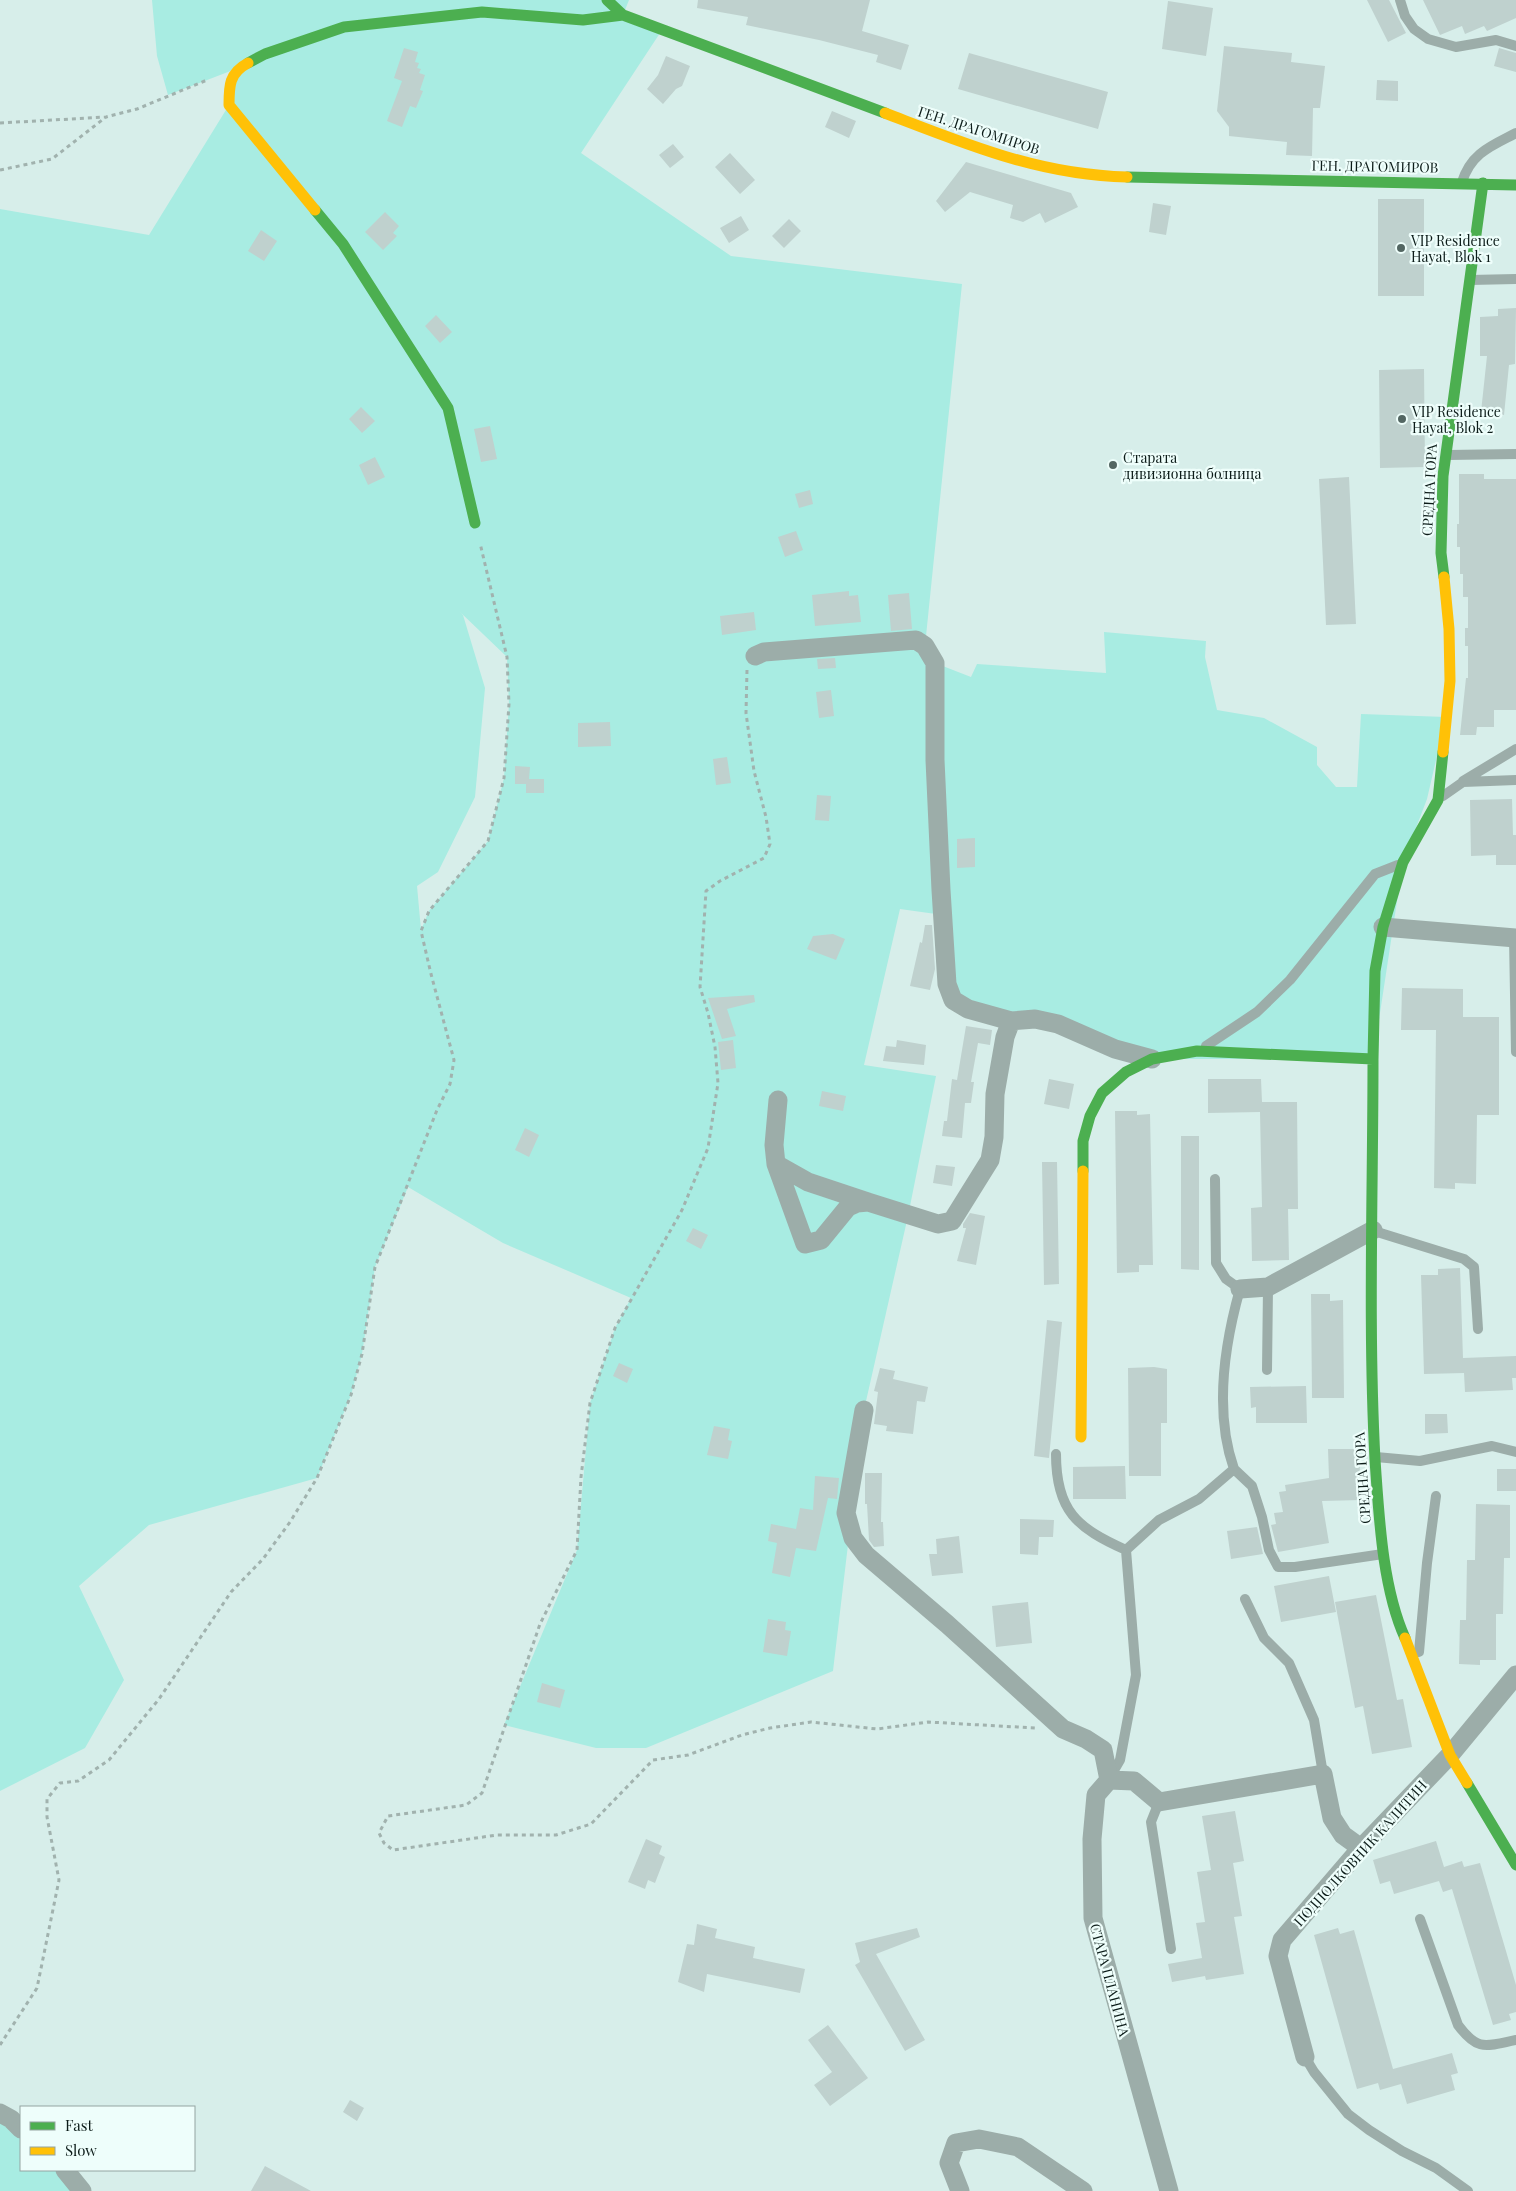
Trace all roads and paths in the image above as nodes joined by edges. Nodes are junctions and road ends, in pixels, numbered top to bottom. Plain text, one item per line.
1 (607, 0) edge
2 (1400, 0) edge
3 (623, 15) junction
4 (1516, 46) edge
5 (208, 80) dead end
6 (106, 117) junction
7 (0, 123) edge
8 (1516, 133) edge
9 (0, 170) edge
10 (1462, 182) junction
11 (1483, 183) junction
12 (1516, 185) edge
13 (1516, 279) edge
14 (1469, 280) junction
15 (1516, 454) edge
16 (1445, 456) junction
17 (475, 523) joint
18 (755, 656) joint
19 (1516, 749) edge
20 (1516, 780) edge
21 (1463, 782) junction
22 (1438, 800) junction
23 (1404, 862) junction
24 (1383, 927) junction
25 (1515, 937) edge
26 (1011, 1021) junction
27 (1197, 1051) junction
28 (1516, 1052) edge
29 (1152, 1059) junction
30 (1373, 1059) junction
31 (778, 1100) dead end
32 (776, 1164) junction
33 (1215, 1179) dead end
34 (868, 1202) junction
35 (1373, 1230) junction
36 (1268, 1287) junction
37 (1240, 1288) junction
38 (1478, 1329) dead end
39 (1266, 1370) dead end
40 (864, 1410) dead end
41 (1081, 1437) dead end
42 (1516, 1452) edge
43 (1056, 1454) dead end
44 (1376, 1457) junction
45 (1234, 1469) junction
46 (1436, 1496) dead end
47 (1126, 1550) junction
48 (1384, 1554) junction
49 (1245, 1599) dead end
50 (1418, 1668) junction
51 (1516, 1674) edge
52 (1063, 1730) junction
53 (1450, 1755) junction
54 (1323, 1774) junction
55 (1109, 1780) junction
56 (1159, 1802) junction
57 (1361, 1848) junction
58 (1516, 1865) edge
59 (1420, 1920) dead end
60 (1171, 1949) dead end
61 (1516, 2040) edge
62 (0, 2045) edge
63 (1305, 2057) joint
64 (0, 2113) edge
65 (20, 2128) edge
66 (66, 2171) edge
67 (82, 2191) edge
68 (960, 2191) edge
69 (1083, 2191) edge
70 (1169, 2191) edge
71 (1468, 2191) edge

1 - 3 street, ГЕН. ДРАГОМИРОВ
2 - 4 lane
3 - 10 street, ГЕН. ДРАГОМИРОВ
3 - 17 street
5 - 6 path
6 - 7 path
6 - 9 path
8 - 10 lane
10 - 11 street, ГЕН. ДРАГОМИРОВ
11 - 12 street, ГЕН. ДРАГОМИРОВ
11 - 14 street, СРЕДНА ГОРА
13 - 14 lane
14 - 16 street, СРЕДНА ГОРА
15 - 16 lane
16 - 22 street, СРЕДНА ГОРА
17 - 62 path
18 - 26 street
18 - 52 path
19 - 21 lane
20 - 21 lane
21 - 22 lane
22 - 23 street, СРЕДНА ГОРА
23 - 24 street, СРЕДНА ГОРА
23 - 27 lane
24 - 25 street
24 - 30 street, СРЕДНА ГОРА
25 - 28 lane
26 - 29 street
26 - 34 street
27 - 29 street
27 - 30 street
29 - 41 street
30 - 35 street, СРЕДНА ГОРА
31 - 32 street
32 - 34 street
32 - 34 street
33 - 37 lane
35 - 36 street
35 - 38 lane
35 - 44 street, СРЕДНА ГОРА
36 - 37 street
36 - 39 lane
37 - 45 lane
40 - 52 street
42 - 44 lane
43 - 47 lane
44 - 48 street, СРЕДНА ГОРА
45 - 47 lane
45 - 48 lane
46 - 50 lane
47 - 55 lane
48 - 50 street, СРЕДНА ГОРА
49 - 54 lane
50 - 53 street, СРЕДНА ГОРА
51 - 53 street, ПОДПОЛКОВНИК КАЛИТИН
52 - 55 street
53 - 57 street, ПОДПОЛКОВНИК КАЛИТИН
53 - 58 street, СРЕДНА ГОРА
54 - 56 street
54 - 57 street
55 - 56 street
55 - 70 street, СТАРА ПЛАНИНА
56 - 60 lane
57 - 63 street, ПОДПОЛКОВНИК КАЛИТИН
59 - 61 lane
63 - 71 lane
64 - 65 street
66 - 67 street
68 - 69 street

